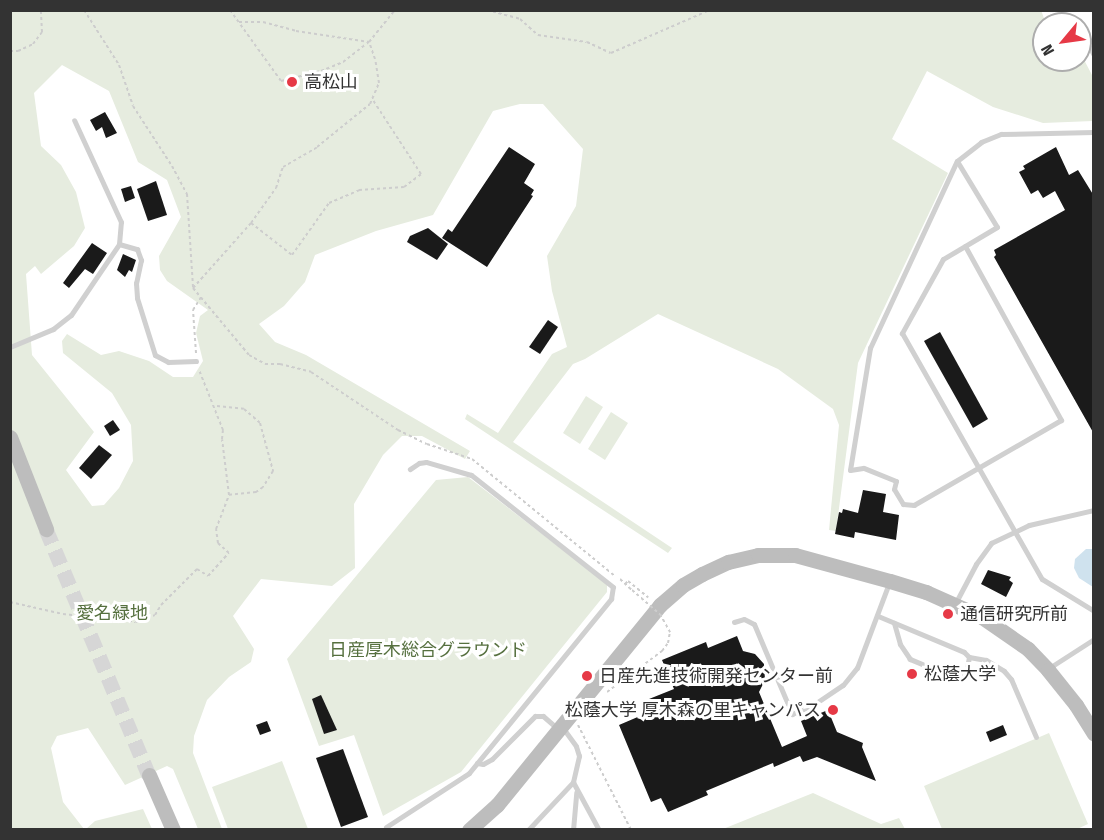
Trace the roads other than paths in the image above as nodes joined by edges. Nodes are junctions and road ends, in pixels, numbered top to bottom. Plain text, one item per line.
1 (74, 120) dead end
2 (1094, 132) edge
3 (957, 161) junction
4 (119, 244) junction
5 (965, 246) junction
6 (10, 347) edge
7 (196, 361) road end
8 (10, 437) edge
9 (978, 468) junction
10 (410, 469) dead end
11 (1094, 510) edge
12 (46, 529) tunnel mouth
13 (1013, 531) junction
14 (890, 581) junction
15 (955, 604) junction
16 (1094, 611) edge
17 (878, 616) junction
18 (734, 622) dead end
19 (894, 623) junction
20 (1094, 639) edge
21 (969, 657) junction
22 (1048, 670) junction
23 (566, 727) junction
24 (1094, 734) edge
25 (1036, 737) dead end
26 (477, 763) junction
27 (149, 775) tunnel mouth
28 (573, 782) junction
29 (386, 826) dead end
30 (173, 830) edge
31 (469, 830) edge
32 (528, 830) edge
33 (573, 830) edge
34 (599, 830) edge

1 - 4 lane
2 - 3 lane
3 - 5 lane
3 - 9 lane
4 - 6 lane
4 - 7 lane
5 - 9 lane
5 - 9 lane
8 - 12 street
9 - 13 lane
10 - 26 lane
11 - 13 lane
13 - 15 lane
13 - 16 lane
14 - 15 street
14 - 17 lane
14 - 23 street
15 - 22 street
17 - 18 lane
17 - 19 lane
19 - 21 lane
19 - 21 lane
20 - 22 lane
21 - 25 lane
22 - 24 street
23 - 26 lane
23 - 28 lane
23 - 31 street
26 - 29 lane
27 - 30 street
28 - 32 lane
28 - 33 lane
28 - 34 lane

